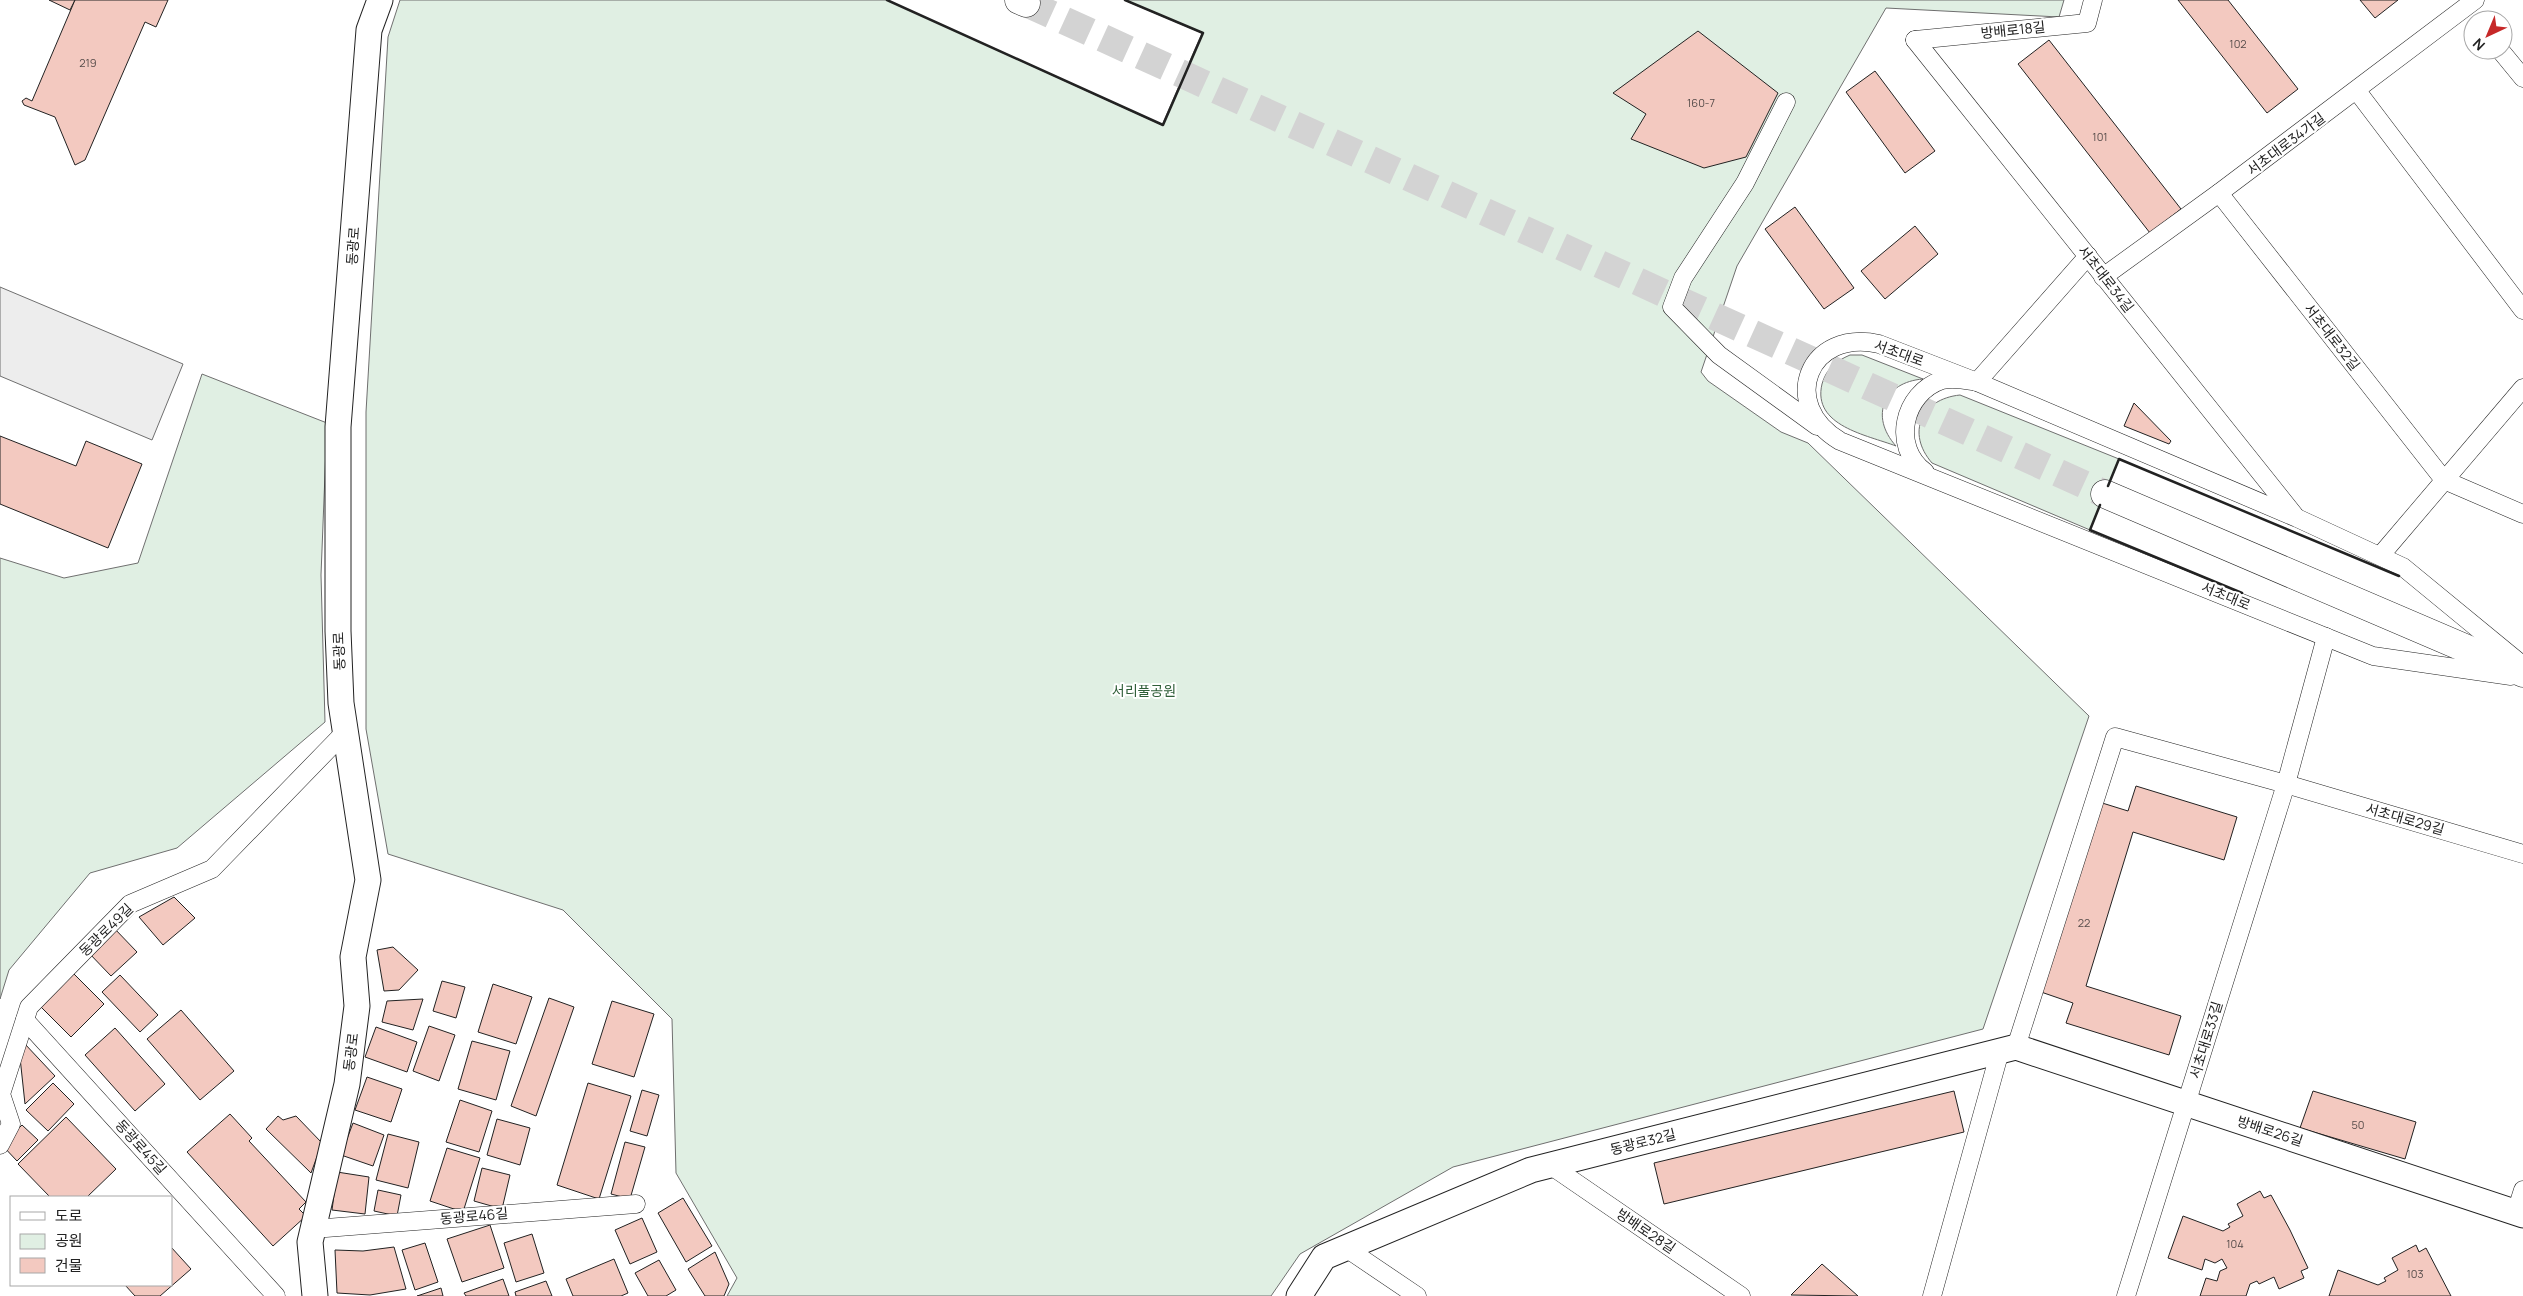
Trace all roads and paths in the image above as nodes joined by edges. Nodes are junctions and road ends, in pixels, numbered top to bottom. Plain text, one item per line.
1 (380, 0) edge
2 (2093, 0) edge
3 (2469, 7) edge
4 (1915, 40) joint
5 (2508, 60) edge
6 (2523, 78) edge
7 (2357, 91) junction
8 (1786, 102) dead end
9 (2219, 193) junction
10 (2088, 256) junction
11 (2103, 277) junction
12 (2523, 310) edge
13 (1977, 382) junction
14 (2523, 388) edge
15 (1826, 433) junction
16 (1938, 479) junction
17 (2444, 480) junction
18 (2105, 494) tunnel mouth
19 (2523, 514) edge
20 (2297, 518) junction
21 (2380, 556) junction
22 (2326, 637) junction
23 (2523, 666) edge
24 (2523, 673) edge
25 (2523, 678) edge
26 (345, 732) junction
27 (2286, 784) junction
28 (2523, 854) edge
29 (25, 1020) junction
30 (2008, 1049) junction
31 (0, 1094) edge
32 (2187, 1103) junction
33 (0, 1145) edge
34 (1550, 1165) junction
35 (636, 1204) dead end
36 (2521, 1206) edge
37 (313, 1229) junction
38 (1346, 1248) junction
39 (276, 1296) edge
40 (315, 1296) edge
41 (1299, 1296) edge
42 (1417, 1296) edge
43 (1741, 1296) edge
44 (1932, 1296) edge
45 (2126, 1296) edge

1 - 26 street, 동광로
2 - 4 street, 방배로18길
3 - 7 street, 서초대로34가길
4 - 10 street, 서초대로34길
5 - 6 street
7 - 9 street, 서초대로34가길
7 - 12 street
8 - 15 street
9 - 11 street, 서초대로34가길
9 - 17 street, 서초대로32길
10 - 11 street, 서초대로34길
10 - 13 street
11 - 20 street, 서초대로34길
13 - 15 street, 서초대로
13 - 16 street, 서초대로
13 - 20 street, 서초대로
14 - 17 street
15 - 16 street, 서초대로
16 - 22 street, 서초대로
17 - 19 street
17 - 21 street
18 - 24 main road
20 - 21 street, 서초대로
21 - 23 street, 서초대로
22 - 25 street, 서초대로
22 - 27 street, 서초대로33길
26 - 29 street, 동광로49길
26 - 37 street, 동광로
27 - 28 street, 서초대로29길
27 - 30 street
27 - 32 street, 서초대로33길
29 - 31 street, 동광로49길
29 - 39 street, 동광로45길
30 - 32 street, 방배로26길
30 - 34 street, 동광로32길
30 - 44 street
31 - 33 street, 동광로49길
32 - 36 street, 방배로26길
32 - 45 street, 서초대로33길
34 - 38 street, 동광로32길
34 - 43 street, 방배로28길
35 - 37 street, 동광로46길
37 - 40 street, 동광로
38 - 41 street, 동광로32길
38 - 42 street

